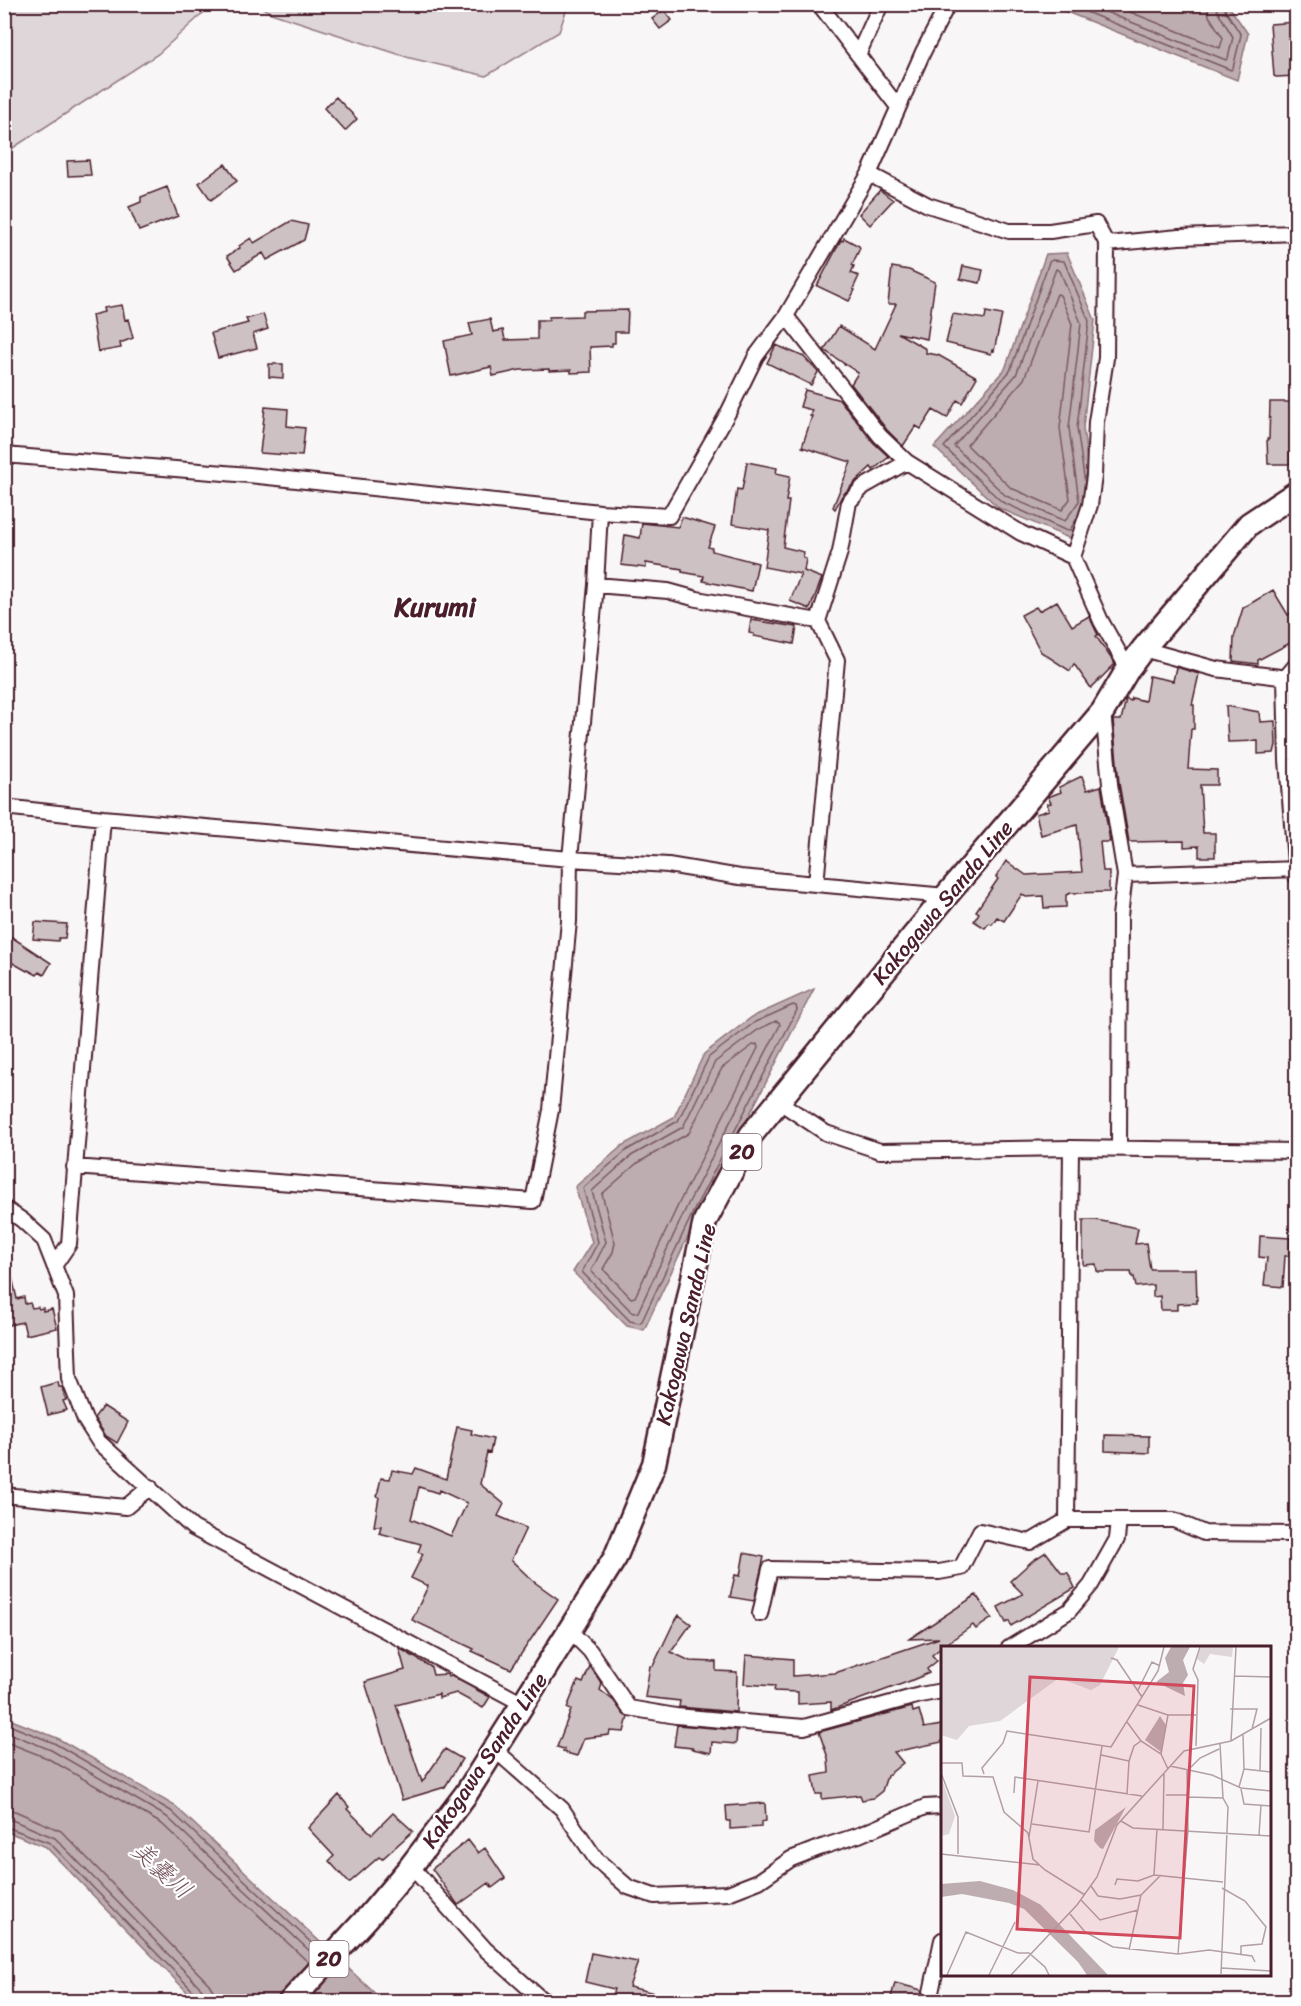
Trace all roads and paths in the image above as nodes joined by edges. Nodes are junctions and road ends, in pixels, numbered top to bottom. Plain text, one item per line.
1 (819, 4) edge
2 (880, 4) edge
3 (948, 4) edge
4 (858, 55) junction
5 (898, 107) junction
6 (869, 174) junction
7 (1296, 233) edge
8 (1107, 244) junction
9 (786, 316) junction
10 (4, 455) edge
11 (907, 462) junction
12 (1296, 493) edge
13 (600, 512) junction
14 (1073, 557) junction
15 (596, 585) junction
16 (818, 621) junction
17 (1143, 649) junction
18 (1296, 665) edge
19 (1128, 669) junction
20 (1291, 678) edge
21 (1103, 711) junction
22 (4, 807) edge
23 (103, 818) junction
24 (570, 859) junction
25 (1296, 869) edge
26 (1125, 875) junction
27 (1296, 876) edge
28 (816, 884) junction
29 (946, 896) junction
30 (778, 1101) junction
31 (1071, 1148) junction
32 (1119, 1148) junction
33 (1296, 1151) edge
34 (74, 1167) junction
35 (4, 1208) edge
36 (54, 1266) junction
37 (150, 1487) junction
38 (4, 1495) edge
39 (1067, 1520) junction
40 (1119, 1520) junction
41 (1296, 1534) edge
42 (760, 1614) dead end
43 (570, 1631) junction
44 (1011, 1646) edge
45 (941, 1691) edge
46 (523, 1704) junction
47 (494, 1749) junction
48 (941, 1806) edge
49 (411, 1866) junction
50 (941, 1945) edge
51 (290, 2001) edge
52 (547, 2001) edge
53 (929, 2001) edge

1 - 4 street
2 - 4 street
3 - 5 street
4 - 5 street
5 - 6 street
6 - 8 street
6 - 9 street
7 - 8 street
8 - 14 street
9 - 11 street
9 - 13 street
10 - 13 street
11 - 14 street
11 - 16 street
12 - 17 main road, Kakogawa Sanda Line / 20
13 - 15 street
14 - 19 street
15 - 16 street
15 - 24 street
16 - 28 street
17 - 19 main road, Kakogawa Sanda Line / 20
17 - 20 street
18 - 20 street
19 - 21 main road, Kakogawa Sanda Line / 20
20 - 25 street
21 - 26 street
21 - 29 main road, Kakogawa Sanda Line / 20
22 - 23 street
23 - 24 street
23 - 34 street
24 - 28 street
24 - 34 street
25 - 26 street
25 - 27 street
26 - 32 street
28 - 29 street
29 - 30 main road, Kakogawa Sanda Line / 20
30 - 31 street
30 - 43 main road, Kakogawa Sanda Line / 20
31 - 32 street
31 - 39 street
32 - 33 street
34 - 36 street
35 - 36 street
36 - 37 street
37 - 38 street
37 - 46 street
39 - 40 street
39 - 42 street
40 - 41 street
40 - 44 street
43 - 45 street
43 - 46 main road, Kakogawa Sanda Line / 20
46 - 47 main road, Kakogawa Sanda Line / 20
47 - 48 street
47 - 49 main road, Kakogawa Sanda Line / 20
49 - 51 main road, Kakogawa Sanda Line / 20
49 - 52 street
50 - 53 street

